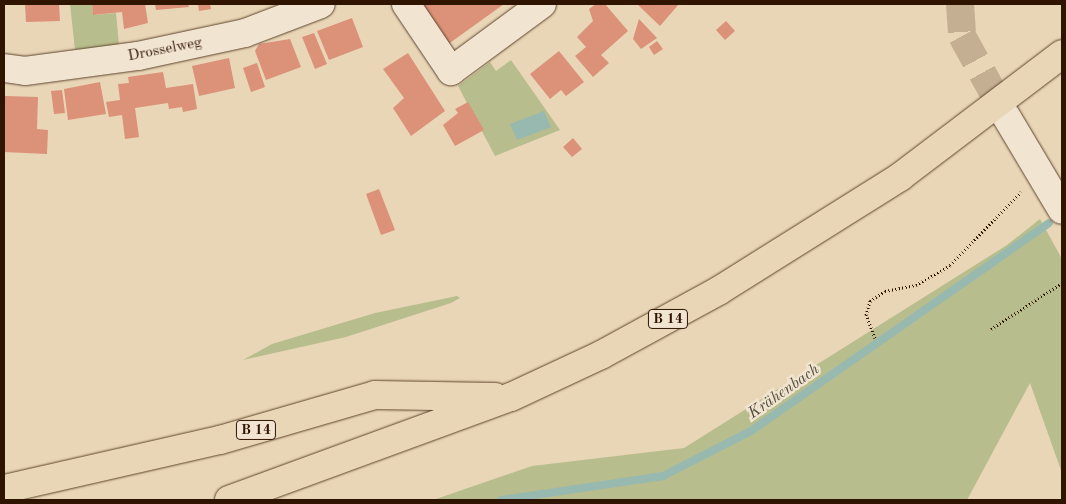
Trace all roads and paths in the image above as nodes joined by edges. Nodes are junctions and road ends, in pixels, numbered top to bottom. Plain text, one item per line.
1 (321, 4) edge
2 (406, 4) edge
3 (542, 4) edge
4 (1062, 54) edge
5 (4, 68) edge
6 (1006, 116) tunnel mouth
7 (1039, 171) junction
8 (1062, 210) edge
9 (1062, 283) edge
10 (991, 329) dead end
11 (876, 338) dead end
12 (511, 397) junction
13 (4, 489) edge
14 (229, 500) edge

1 - 5 street, Drosselweg
2 - 3 street
4 - 12 main road, B 14
6 - 7 street
7 - 8 street
7 - 11 path
9 - 10 path
12 - 13 main road, B 14
12 - 14 main road, B 14

